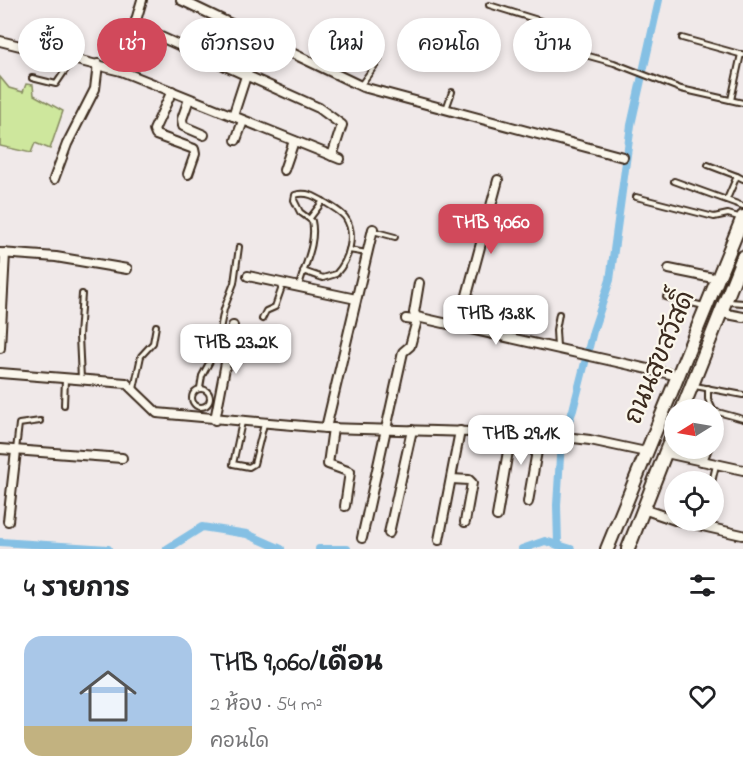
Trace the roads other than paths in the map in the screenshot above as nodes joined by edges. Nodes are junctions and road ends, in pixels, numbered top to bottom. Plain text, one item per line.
1 (142, 0) edge
2 (181, 0) edge
3 (489, 5) dead end
4 (136, 18) edge
5 (220, 18) edge
6 (682, 38) dead end
7 (167, 40) edge
8 (0, 41) edge
9 (18, 45) edge
10 (296, 54) edge
11 (742, 54) edge
12 (64, 72) edge
13 (97, 72) edge
14 (124, 72) edge
15 (249, 72) edge
16 (370, 72) edge
17 (248, 76) junction
18 (32, 78) dead end
19 (360, 86) junction
20 (172, 91) junction
21 (452, 92) dead end
22 (189, 99) junction
23 (731, 100) junction
24 (743, 103) edge
25 (446, 110) junction
26 (233, 116) junction
27 (243, 121) junction
28 (204, 135) dead end
29 (236, 140) dead end
30 (294, 141) junction
31 (623, 157) dead end
32 (708, 165) dead end
33 (284, 170) dead end
34 (188, 174) dead end
35 (737, 176) junction
36 (54, 178) dead end
37 (743, 179) edge
38 (498, 180) dead end
39 (674, 181) dead end
40 (636, 197) dead end
41 (727, 200) junction
42 (323, 201) junction
43 (743, 206) edge
44 (310, 218) junction
45 (743, 218) edge
46 (372, 230) joint
47 (395, 237) dead end
48 (239, 247) dead end
49 (349, 250) junction
50 (3, 253) edge
51 (367, 253) junction
52 (742, 263) edge
53 (127, 269) dead end
54 (669, 269) dead end
55 (303, 271) junction
56 (248, 276) dead end
57 (718, 279) junction
58 (419, 283) dead end
59 (284, 284) junction
60 (298, 287) junction
61 (82, 294) dead end
62 (666, 297) dead end
63 (356, 299) junction
64 (743, 303) edge
65 (708, 307) junction
66 (724, 307) junction
67 (559, 314) dead end
68 (743, 317) edge
69 (406, 319) dead end
70 (262, 320) dead end
71 (459, 325) junction
72 (156, 326) dead end
73 (232, 326) dead end
74 (557, 347) junction
75 (0, 348) edge
76 (0, 373) edge
77 (679, 376) junction
78 (65, 378) junction
79 (81, 380) junction
80 (692, 384) junction
81 (200, 388) junction
82 (708, 388) junction
83 (134, 389) junction
84 (743, 395) edge
85 (686, 399) edge
86 (708, 399) edge
87 (64, 405) dead end
88 (199, 407) junction
89 (724, 413) edge
90 (197, 418) junction
91 (743, 419) edge
92 (214, 420) junction
93 (40, 421) dead end
94 (242, 422) junction
95 (264, 424) junction
96 (329, 428) junction
97 (386, 428) junction
98 (412, 430) junction
99 (460, 430) junction
100 (502, 432) junction
101 (540, 434) junction
102 (0, 449) edge
103 (16, 451) junction
104 (646, 452) junction
105 (122, 458) dead end
106 (664, 458) edge
107 (697, 459) edge
108 (702, 460) joint
109 (717, 464) junction
110 (743, 470) edge
111 (715, 471) edge
112 (452, 479) junction
113 (528, 502) dead end
114 (345, 506) dead end
115 (644, 509) junction
116 (497, 516) dead end
117 (664, 516) edge
118 (8, 522) dead end
119 (465, 522) dead end
120 (724, 531) edge
121 (389, 533) dead end
122 (742, 535) edge
123 (362, 538) dead end
124 (440, 540) dead end
125 (607, 547) edge
126 (628, 549) edge

1 - 4 street
2 - 5 street
3 - 23 lane
6 - 11 lane
7 - 17 street
8 - 9 street
10 - 19 street
11 - 23 lane
12 - 18 lane
13 - 36 street
14 - 20 street
15 - 17 street
16 - 19 lane
17 - 26 street
17 - 30 street
19 - 25 street
20 - 22 street
20 - 34 street
21 - 25 lane
22 - 26 street
22 - 28 street
23 - 24 lane
25 - 31 street
26 - 27 street
27 - 29 street
27 - 30 street
30 - 33 street
32 - 35 lane
35 - 37 lane
35 - 41 lane
38 - 71 street
39 - 41 lane
40 - 45 lane
41 - 43 lane
42 - 44 lane
42 - 44 lane
42 - 49 lane
44 - 55 lane
45 - 57 main road, ถนนสุขสวัสดิ์
46 - 47 lane
46 - 51 street
48 - 81 lane
49 - 51 lane
49 - 55 lane
50 - 53 street
50 - 75 street
51 - 63 street
52 - 66 main road, ถนนสุขสวัสดิ์
54 - 57 street
55 - 60 lane
56 - 59 street
57 - 65 main road, ถนนสุขสวัสดิ์
58 - 71 street
59 - 60 street
59 - 70 lane
60 - 63 street
61 - 79 lane
62 - 65 lane
63 - 96 street
64 - 66 lane
65 - 77 main road, ถนนสุขสวัสดิ์
66 - 68 street
66 - 80 main road, ถนนสุขสวัสดิ์
67 - 74 lane
69 - 97 street
71 - 74 street
72 - 83 lane
73 - 92 street
74 - 77 street
76 - 78 street
77 - 104 main road, ถนนสุขสวัสดิ์
78 - 79 street
78 - 87 lane
79 - 83 street
80 - 82 lane
80 - 85 main road, ถนนสุขสวัสดิ์
81 - 88 lane
81 - 88 lane
82 - 84 lane
82 - 86 lane
83 - 90 street
88 - 90 lane
89 - 91 lane
90 - 92 street
92 - 94 street
93 - 103 lane
94 - 95 street
94 - 95 lane
95 - 96 street
96 - 97 street
96 - 114 street
97 - 98 street
97 - 123 street
98 - 99 street
98 - 121 street
99 - 100 street
99 - 112 street
100 - 101 street
100 - 116 street
101 - 104 street
101 - 113 street
102 - 103 street
103 - 105 street
103 - 118 street
104 - 125 main road, ถนนสุขสวัสดิ์
106 - 115 main road, ถนนสุขสวัสดิ์
107 - 108 street
108 - 109 street
109 - 110 street
109 - 111 lane
112 - 119 street
112 - 124 street
115 - 117 street
115 - 126 main road, ถนนสุขสวัสดิ์
120 - 122 street

